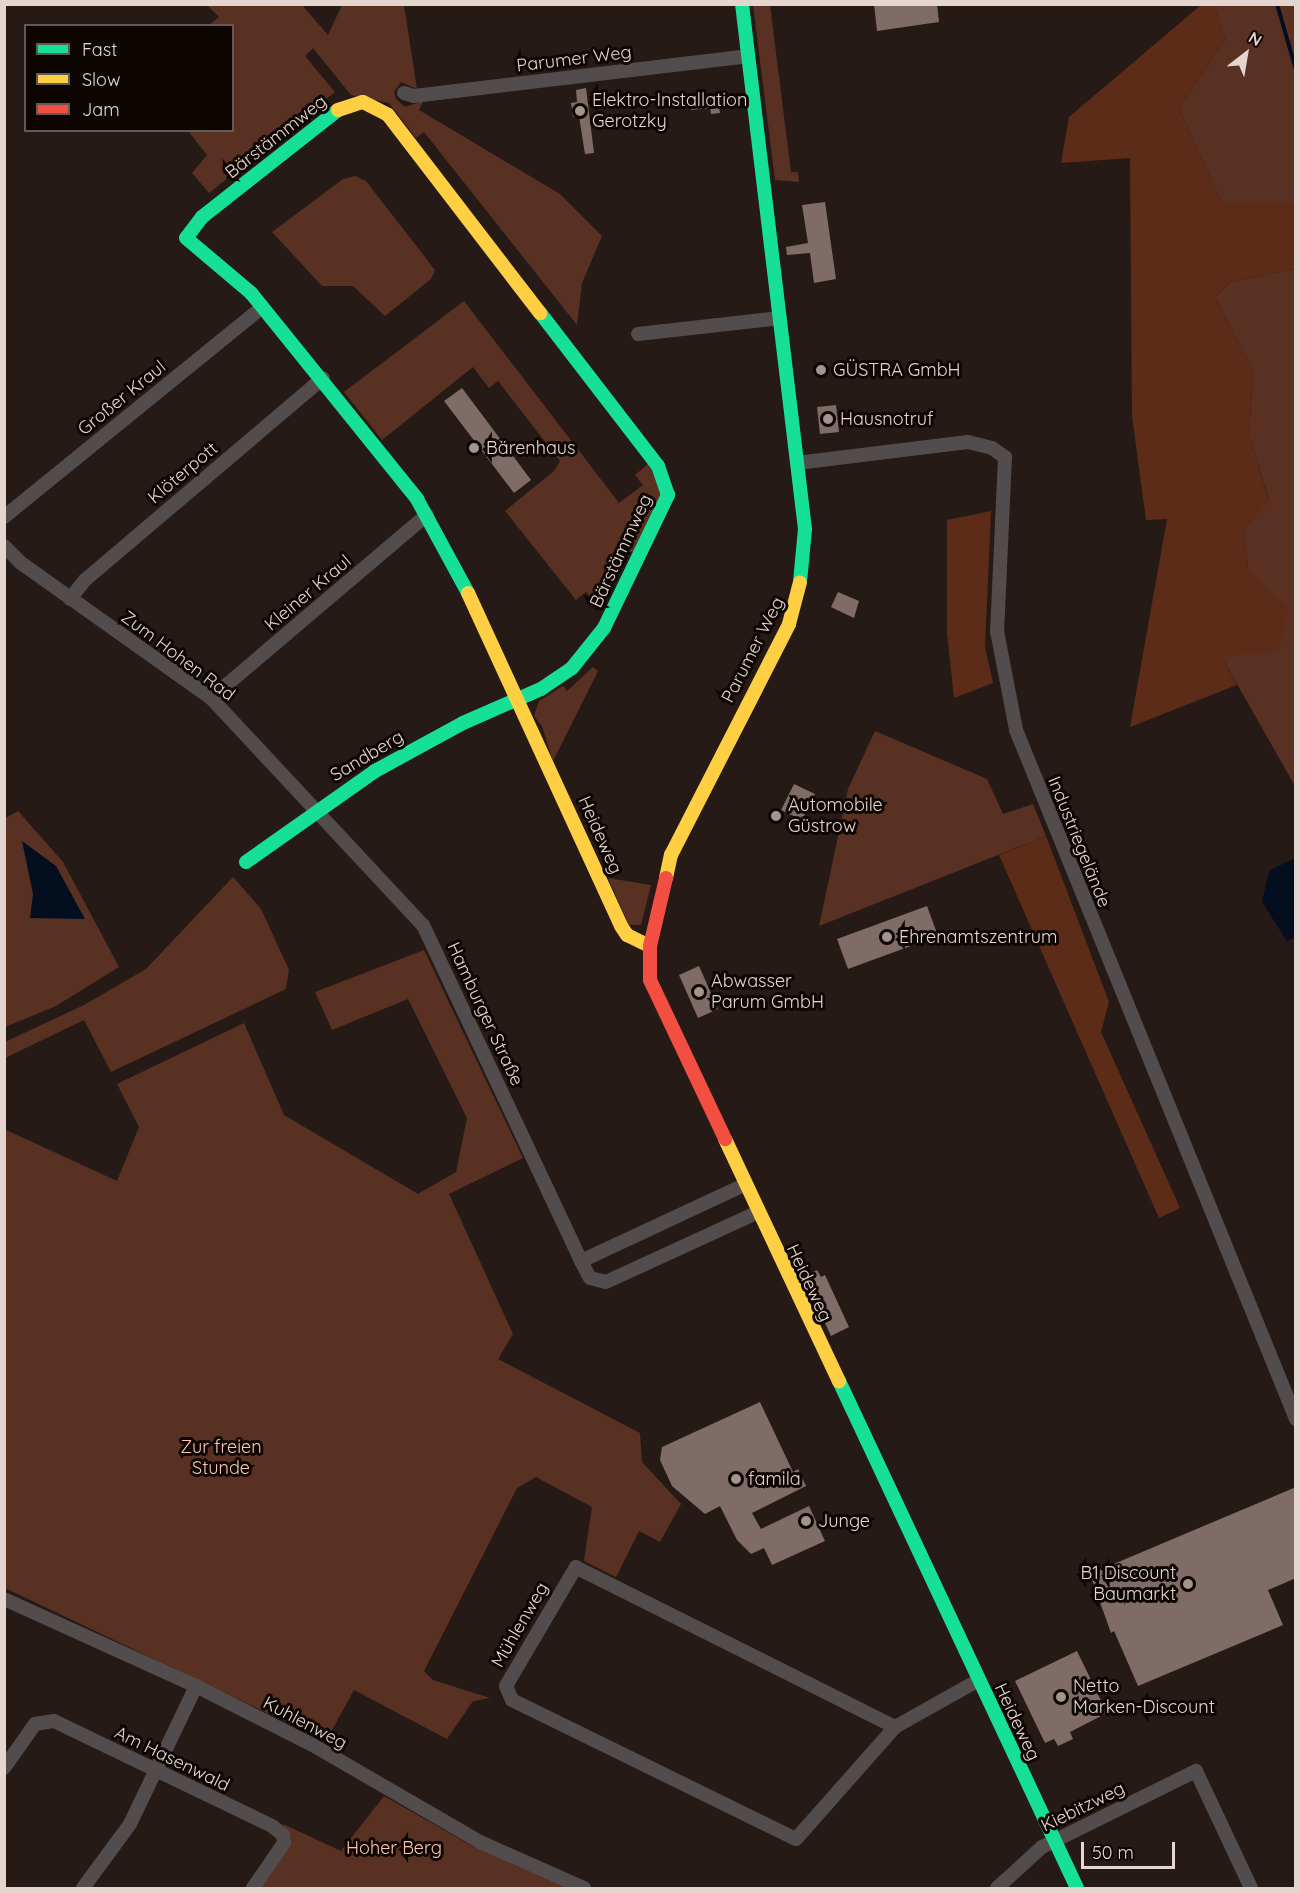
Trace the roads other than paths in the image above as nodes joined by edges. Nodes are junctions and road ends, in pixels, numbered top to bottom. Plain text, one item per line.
1 (742, 4) edge
2 (748, 56) junction
3 (404, 93) dead end
4 (262, 307) junction
5 (780, 318) junction
6 (638, 334) dead end
7 (323, 378) junction
8 (797, 463) junction
9 (428, 515) junction
10 (4, 517) edge
11 (4, 546) edge
12 (70, 599) junction
13 (211, 698) junction
14 (518, 698) junction
15 (318, 808) junction
16 (246, 862) dead end
17 (650, 946) junction
18 (744, 1185) junction
19 (756, 1213) junction
20 (581, 1261) junction
21 (1296, 1419) edge
22 (4, 1599) edge
23 (977, 1680) junction
24 (196, 1686) junction
25 (895, 1727) junction
26 (4, 1768) edge
27 (155, 1772) junction
28 (1054, 1841) junction
29 (83, 1888) edge
30 (252, 1888) edge
31 (584, 1888) edge
32 (997, 1888) edge
33 (1077, 1888) edge
34 (1251, 1888) edge

1 - 2 street, Parumer Weg
2 - 3 street, Parumer Weg
2 - 5 street, Parumer Weg
4 - 7 street, Bärstämmweg
4 - 10 street, Großer Kraul
4 - 14 street, Bärstämmweg
5 - 6 street
5 - 8 street, Parumer Weg
7 - 9 street, Bärstämmweg
7 - 12 street, Klöterpott
8 - 17 street, Parumer Weg
8 - 21 street, Industriegelände
9 - 13 street, Kleiner Kraul
9 - 14 street, Bärstämmweg
11 - 12 street, Zum Hohen Rad
12 - 13 street, Zum Hohen Rad
13 - 15 street, Zum Hohen Rad
14 - 15 street, Sandberg
14 - 17 street, Heideweg
15 - 16 street, Sandberg
15 - 20 street, Hamburger Straße
17 - 18 street, Heideweg
18 - 19 street, Heideweg
18 - 20 street
19 - 20 street, Hamburger Straße
19 - 23 street, Heideweg
22 - 24 street, Kuhlenweg
23 - 25 street, Mühlenweg
23 - 28 street, Heideweg
24 - 27 street
24 - 31 street, Kuhlenweg
25 - 25 street, Mühlenweg
26 - 27 street, Am Hasenwald
27 - 29 street
27 - 30 street, Am Hasenwald
28 - 32 street, Kiebitzweg
28 - 33 street, Heideweg
28 - 34 street, Kiebitzweg

